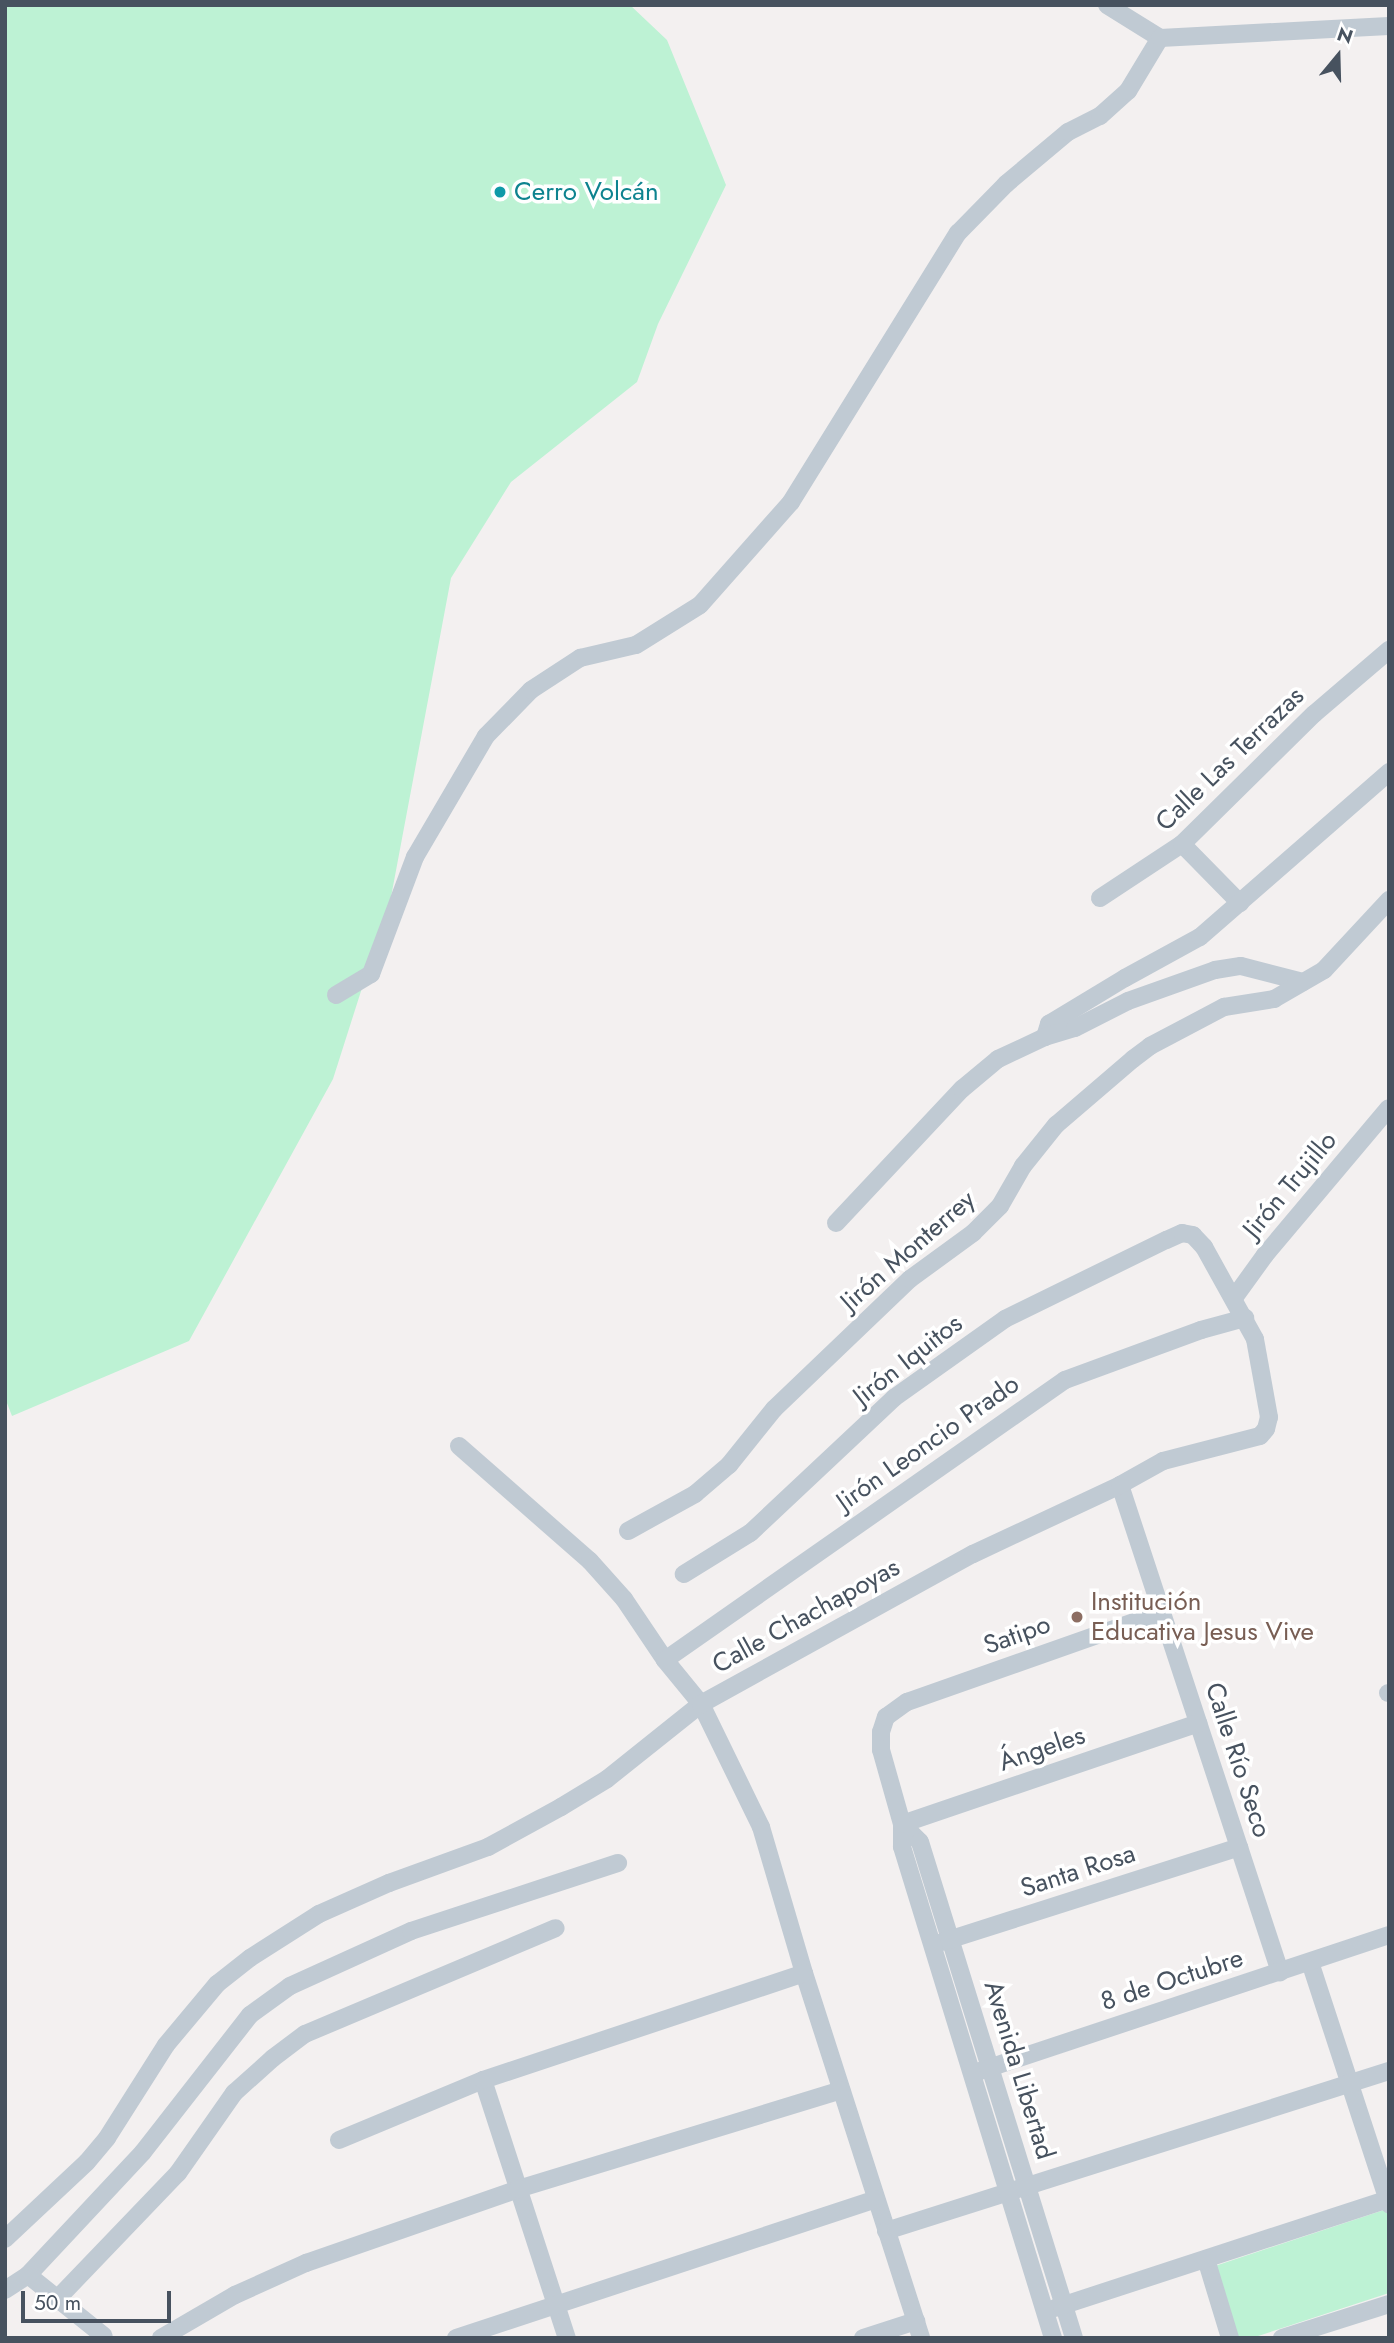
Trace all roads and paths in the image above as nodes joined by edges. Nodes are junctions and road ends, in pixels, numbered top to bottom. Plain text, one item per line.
1 (1107, 5) edge
2 (1389, 26) edge
3 (1160, 38) junction
4 (1389, 650) edge
5 (1389, 772) edge
6 (1182, 844) junction
7 (1100, 898) dead end
8 (1389, 900) edge
9 (1240, 903) junction
10 (1303, 982) junction
11 (336, 995) dead end
12 (1045, 1037) junction
13 (1389, 1108) edge
14 (836, 1223) dead end
15 (1234, 1298) junction
16 (1245, 1318) junction
17 (459, 1446) dead end
18 (1120, 1485) junction
19 (628, 1531) dead end
20 (684, 1573) dead end
21 (1162, 1612) junction
22 (665, 1660) junction
23 (701, 1704) junction
24 (892, 1711) joint
25 (1198, 1723) junction
26 (902, 1824) junction
27 (1239, 1847) junction
28 (618, 1863) dead end
29 (556, 1928) dead end
30 (1389, 1935) edge
31 (951, 1940) junction
32 (932, 1946) junction
33 (1310, 1962) junction
34 (1280, 1972) junction
35 (804, 1973) junction
36 (991, 2068) junction
37 (1389, 2071) edge
38 (972, 2074) junction
39 (483, 2080) junction
40 (1350, 2084) junction
41 (841, 2090) junction
42 (339, 2140) dead end
43 (1028, 2188) junction
44 (518, 2189) junction
45 (1008, 2192) junction
46 (876, 2199) junction
47 (1388, 2201) edge
48 (886, 2231) junction
49 (5, 2239) edge
50 (1206, 2259) junction
51 (28, 2274) junction
52 (5, 2290) edge
53 (59, 2297) junction
54 (556, 2304) junction
55 (1389, 2304) edge
56 (1064, 2305) junction
57 (1045, 2311) junction
58 (919, 2330) edge
59 (104, 2336) edge
60 (161, 2338) edge
61 (456, 2338) edge
62 (567, 2338) edge
63 (863, 2338) edge
64 (1053, 2338) edge
65 (1074, 2338) edge
66 (1230, 2338) edge
67 (1282, 2338) edge

1 - 3 street
2 - 3 street
3 - 11 street
4 - 6 street, Calle Las Terrazas
5 - 9 street
6 - 7 street, Calle Las Terrazas
6 - 9 street
8 - 10 street, Jirón Monterrey
9 - 12 street
10 - 12 street
10 - 19 street, Jirón Monterrey
12 - 14 street
13 - 15 street, Jirón Trujillo
15 - 16 street
15 - 20 street, Jirón Iquitos
16 - 18 street, Calle Chachapoyas
16 - 22 street, Jirón Leoncio Prado
17 - 22 street
18 - 21 street, Calle Río Seco
18 - 23 street, Calle Chachapoyas
21 - 24 street, Satipo
21 - 25 street, Calle Río Seco
22 - 23 street
23 - 35 street
23 - 49 street, Calle Chachapoyas
24 - 26 street, Avenida Libertad
25 - 26 street, Ángeles
25 - 27 street, Calle Río Seco
26 - 31 street, Avenida Libertad
26 - 32 street, Avenida Libertad
27 - 31 street, Santa Rosa
27 - 34 street, Calle Río Seco
28 - 51 street
29 - 53 street
30 - 33 street, 8 de Octubre
31 - 32 street, Santa Rosa
31 - 36 street, Avenida Libertad
32 - 38 street, Avenida Libertad
33 - 34 street, 8 de Octubre
33 - 40 street
34 - 36 street, 8 de Octubre
35 - 39 street
35 - 41 street
36 - 38 street, 8 de Octubre
36 - 43 street, Avenida Libertad
37 - 40 street
38 - 45 street, Avenida Libertad
39 - 42 street
39 - 44 street
40 - 43 street
40 - 47 street
41 - 44 street
41 - 46 street
43 - 45 street
43 - 56 street, Avenida Libertad
44 - 54 street
44 - 60 street
45 - 48 street
45 - 57 street, Avenida Libertad
46 - 48 street
46 - 54 street
47 - 50 street
48 - 58 street
50 - 56 street
50 - 66 street
51 - 52 street
51 - 53 street
53 - 59 street
54 - 61 street
54 - 62 street
55 - 67 street
56 - 57 street
56 - 65 street, Avenida Libertad
57 - 64 street, Avenida Libertad
58 - 63 street

